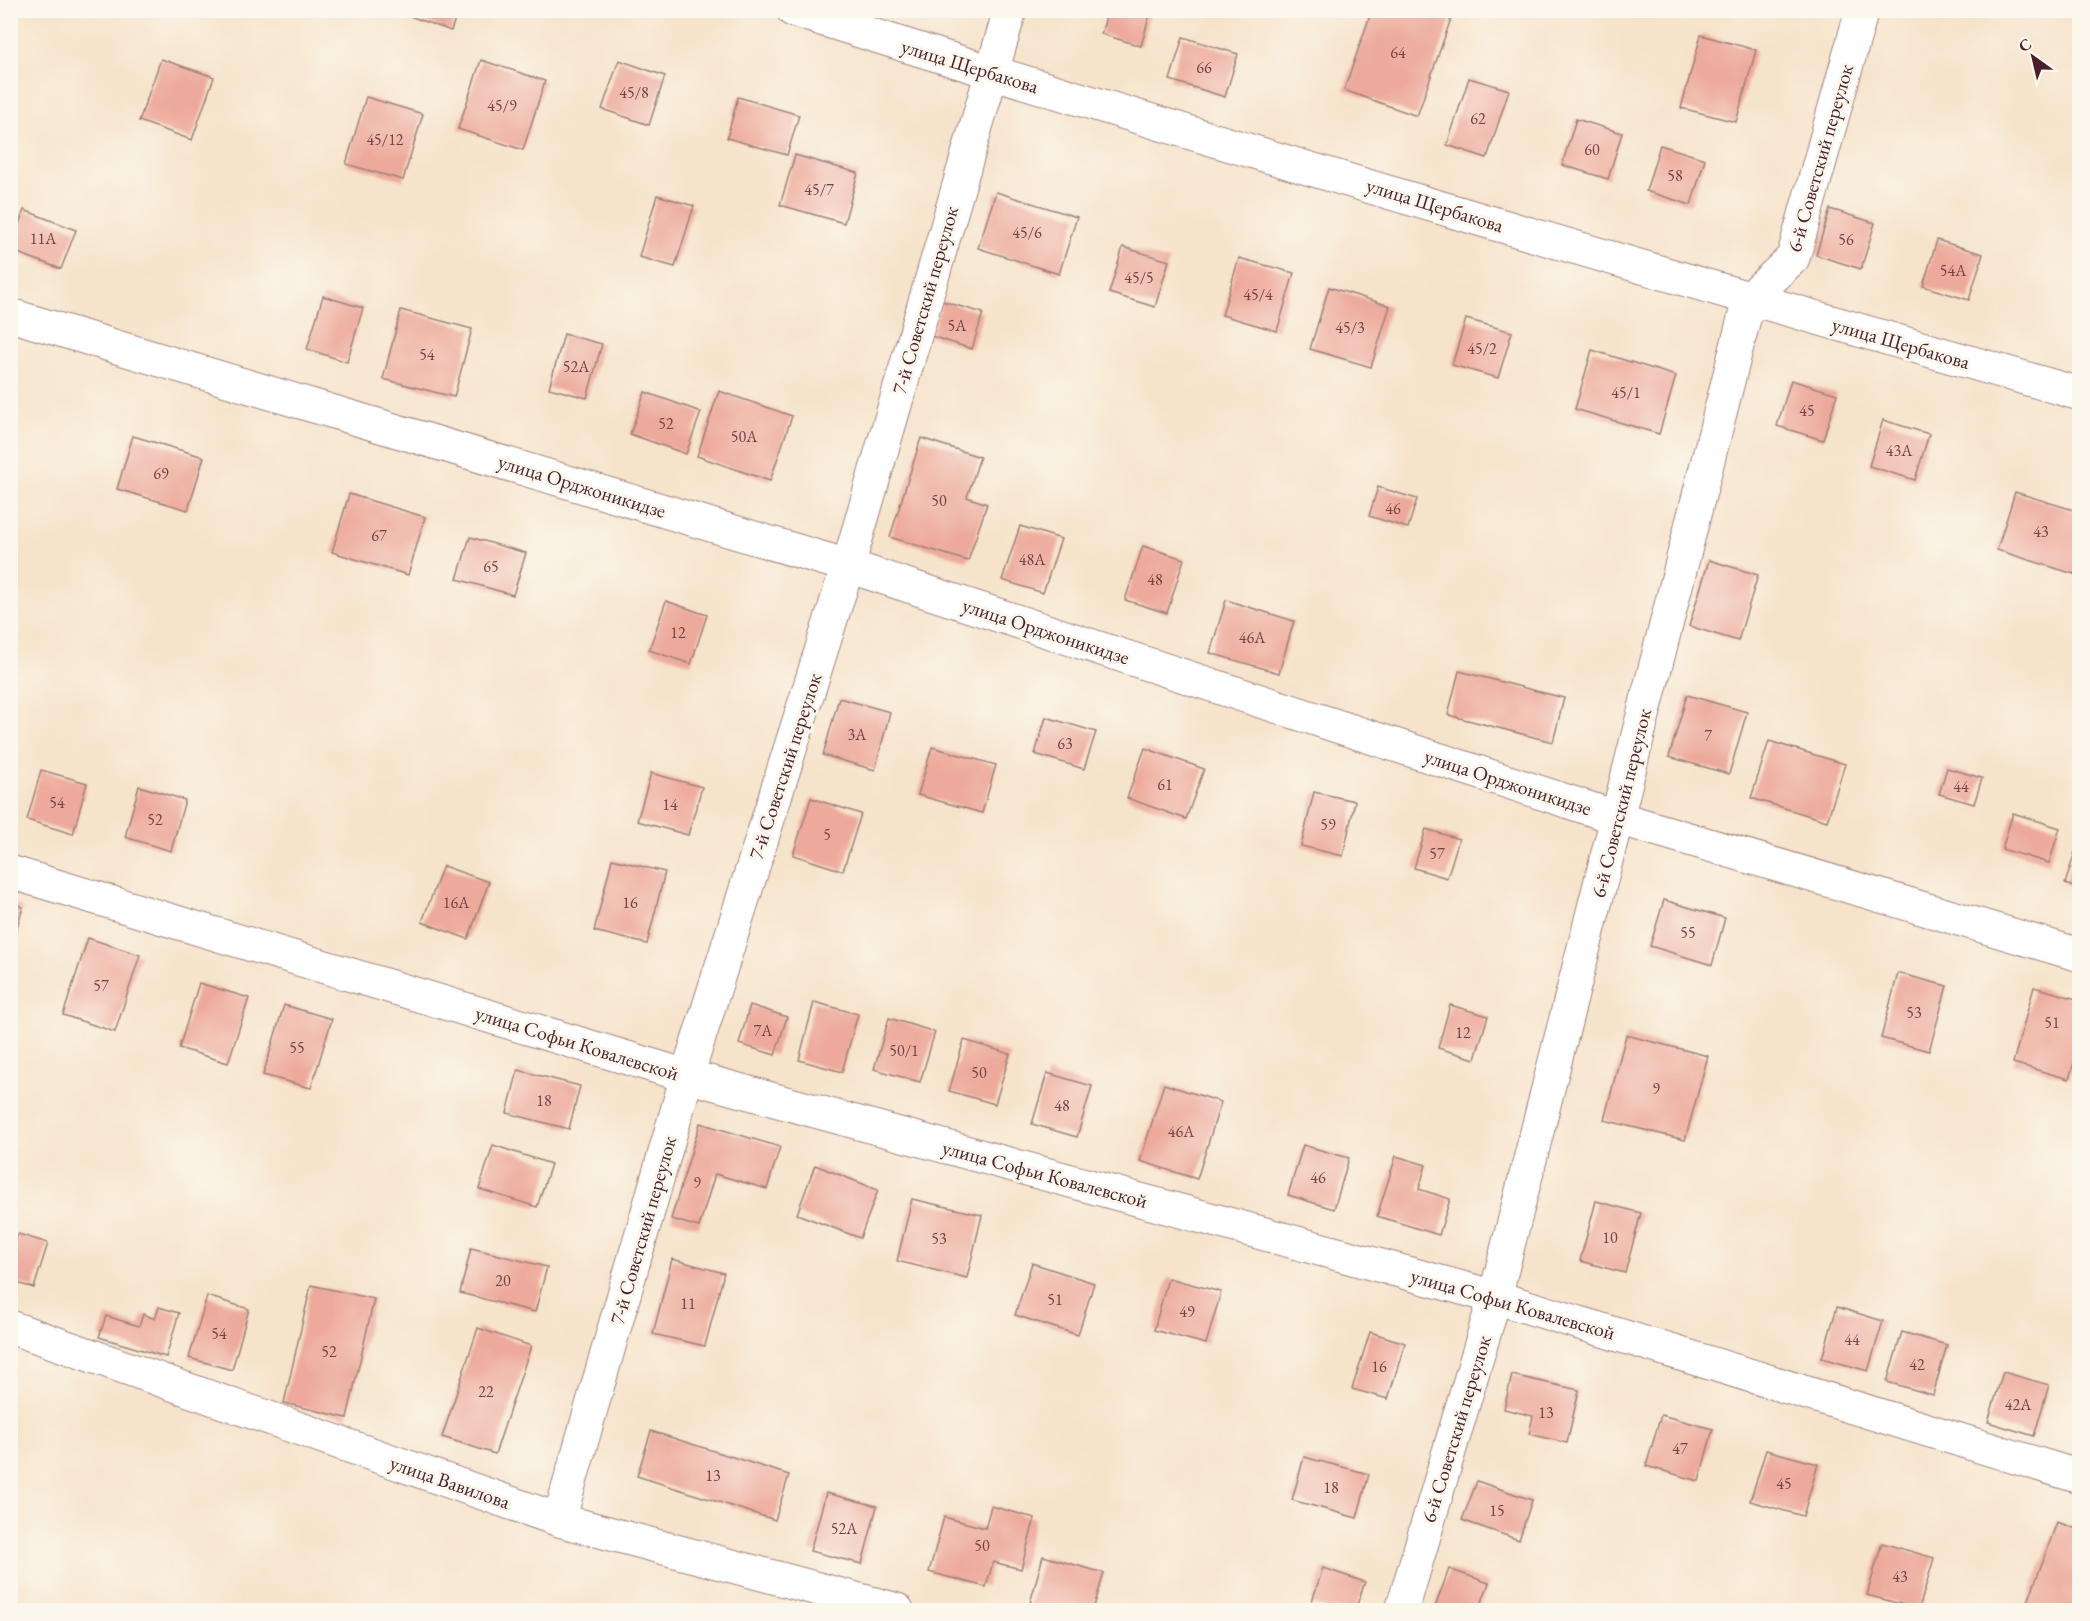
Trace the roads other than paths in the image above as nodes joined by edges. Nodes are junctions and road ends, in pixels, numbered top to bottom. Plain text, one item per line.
1 (793, 10) edge
2 (1010, 10) edge
3 (1862, 10) edge
4 (991, 73) junction
5 (1749, 299) junction
6 (10, 315) edge
7 (2079, 394) edge
8 (848, 566) junction
9 (1618, 818) junction
10 (10, 872) edge
11 (2079, 955) edge
12 (687, 1076) junction
13 (1495, 1297) junction
14 (10, 1328) edge
15 (2079, 1477) edge
16 (559, 1520) junction
17 (897, 1611) edge
18 (1402, 1611) edge

1 - 4 street, улица Щербакова
2 - 4 street, 7-й Советский переулок
3 - 5 street, 6-й Советский переулок
4 - 5 street, улица Щербакова
4 - 8 street, 7-й Советский переулок
5 - 7 street, улица Щербакова
5 - 9 street, 6-й Советский переулок
6 - 8 street, улица Орджоникидзе
8 - 9 street, улица Орджоникидзе
8 - 12 street, 7-й Советский переулок
9 - 11 street, улица Орджоникидзе
9 - 13 street, 6-й Советский переулок
10 - 12 street, улица Софьи Ковалевской
12 - 13 street, улица Софьи Ковалевской
12 - 16 street, 7-й Советский переулок
13 - 15 street, улица Софьи Ковалевской
13 - 18 street, 6-й Советский переулок
14 - 16 street, улица Вавилова
16 - 17 street, улица Вавилова

